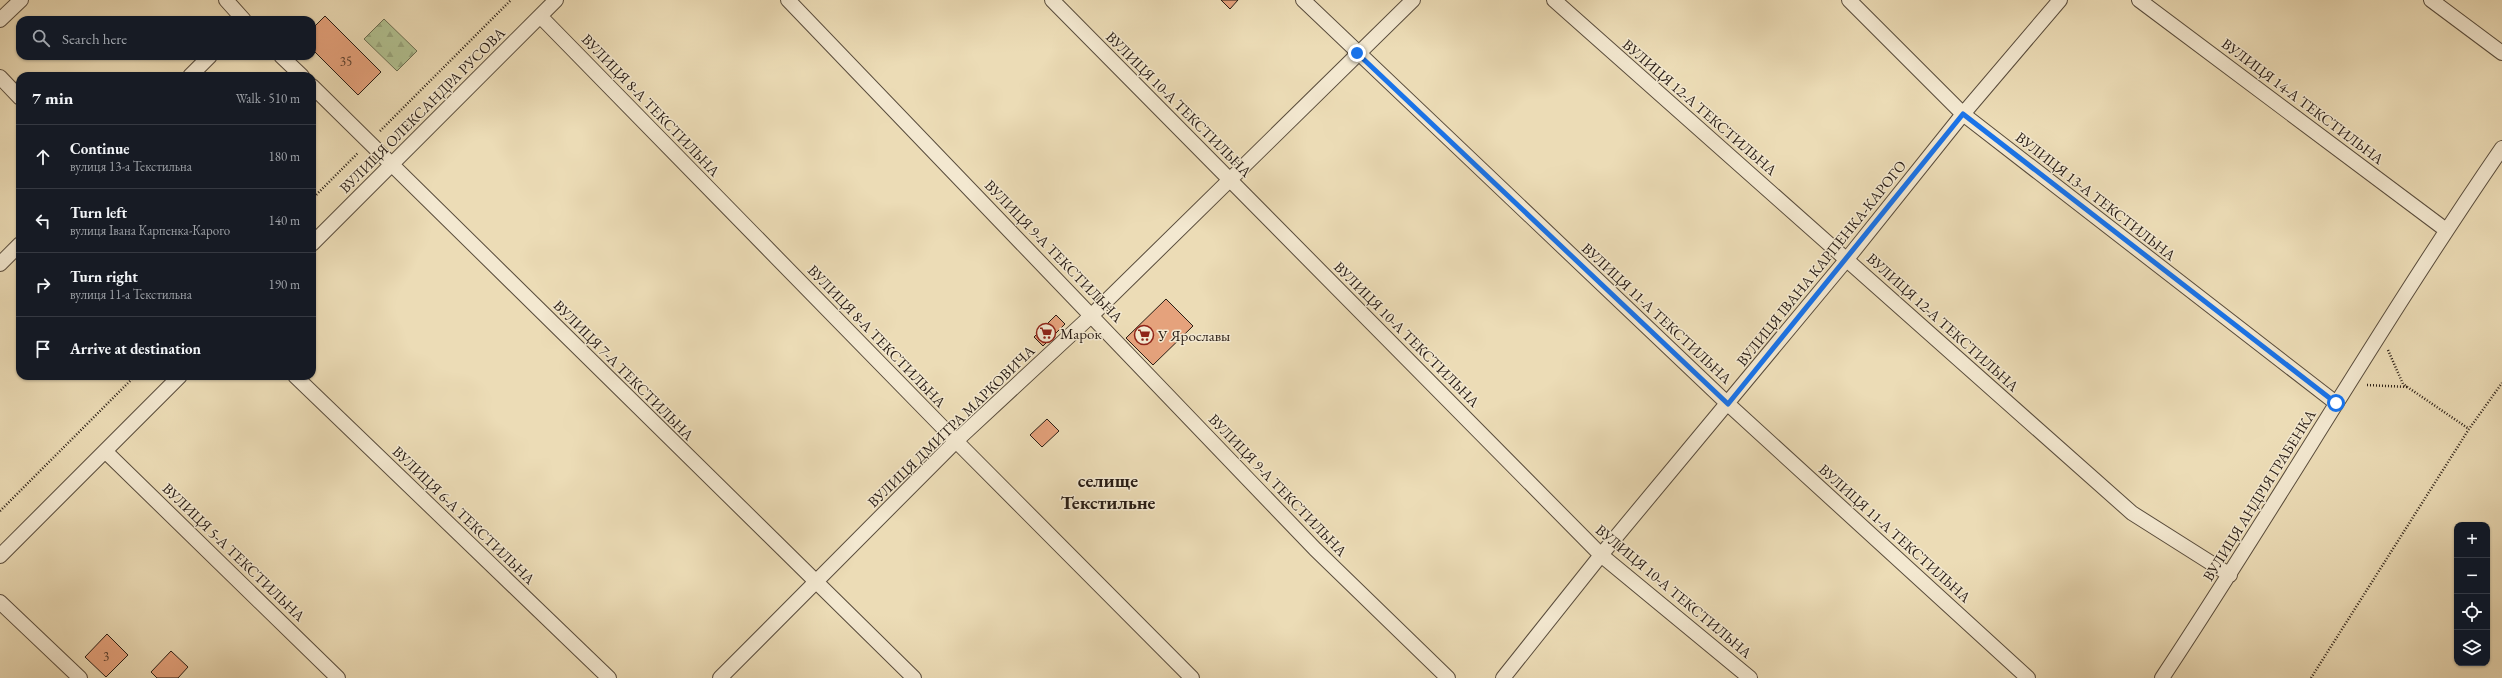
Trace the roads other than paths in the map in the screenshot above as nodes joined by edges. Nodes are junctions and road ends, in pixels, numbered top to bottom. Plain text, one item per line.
1 (21, 0) edge
2 (226, 0) edge
3 (556, 0) edge
4 (788, 0) edge
5 (1052, 0) edge
6 (1303, 0) edge
7 (1413, 0) edge
8 (1554, 0) edge
9 (1849, 0) edge
10 (2060, 0) edge
11 (2139, 0) edge
12 (2430, 0) edge
13 (240, 16) edge
14 (540, 16) junction
15 (0, 20) edge
16 (1357, 53) junction
17 (2502, 53) edge
18 (206, 60) edge
19 (285, 60) edge
20 (194, 72) edge
21 (298, 72) edge
22 (0, 77) edge
23 (316, 90) edge
24 (16, 94) edge
25 (1963, 114) junction
26 (2502, 148) edge
27 (391, 164) junction
28 (1230, 180) junction
29 (2446, 230) junction
30 (316, 240) edge
31 (16, 248) edge
32 (1847, 259) junction
33 (0, 264) edge
34 (1092, 315) junction
35 (176, 380) edge
36 (299, 380) edge
37 (2336, 403) junction
38 (1728, 404) junction
39 (956, 441) junction
40 (105, 451) junction
41 (1601, 555) junction
42 (0, 556) edge
43 (2230, 575) junction
44 (816, 583) junction
45 (0, 602) edge
46 (80, 678) edge
47 (338, 678) edge
48 (609, 678) edge
49 (720, 678) edge
50 (914, 678) edge
51 (1192, 678) edge
52 (1448, 678) edge
53 (1503, 678) edge
54 (1750, 678) edge
55 (2028, 678) edge
56 (2162, 678) edge

1 - 15 street
2 - 13 street
3 - 14 street, ВУЛИЦЯ ОЛЕКСАНДРА РУСОВА
4 - 34 street, ВУЛИЦЯ 9-А ТЕКСТИЛЬНА
5 - 28 street, ВУЛИЦЯ 10-А ТЕКСТИЛЬНА
6 - 16 street, ВУЛИЦЯ 11-А ТЕКСТИЛЬНА
7 - 16 street, ВУЛИЦЯ ДМИТРА МАРКОВИЧА
8 - 32 street, ВУЛИЦЯ 12-А ТЕКСТИЛЬНА
9 - 25 street, ВУЛИЦЯ 13-А ТЕКСТИЛЬНА
10 - 25 street, ВУЛИЦЯ ІВАНА КАРПЕНКА-КАРОГО
11 - 29 street, ВУЛИЦЯ 14-А ТЕКСТИЛЬНА
12 - 17 street
14 - 27 street, ВУЛИЦЯ ОЛЕКСАНДРА РУСОВА
14 - 39 street, ВУЛИЦЯ 8-А ТЕКСТИЛЬНА
16 - 28 street, ВУЛИЦЯ ДМИТРА МАРКОВИЧА
16 - 38 street, ВУЛИЦЯ 11-А ТЕКСТИЛЬНА
18 - 20 street
19 - 21 street
22 - 24 street
23 - 27 street, ВУЛИЦЯ 7-А ТЕКСТИЛЬНА
25 - 32 street, ВУЛИЦЯ ІВАНА КАРПЕНКА-КАРОГО
25 - 37 street, ВУЛИЦЯ 13-А ТЕКСТИЛЬНА
26 - 29 street, ВУЛИЦЯ АНДРІЯ ГРАБЕНКА
27 - 30 street, ВУЛИЦЯ ОЛЕКСАНДРА РУСОВА
27 - 44 street, ВУЛИЦЯ 7-А ТЕКСТИЛЬНА
28 - 34 street, ВУЛИЦЯ ДМИТРА МАРКОВИЧА
28 - 41 street, ВУЛИЦЯ 10-А ТЕКСТИЛЬНА
29 - 37 street, ВУЛИЦЯ АНДРІЯ ГРАБЕНКА
31 - 33 street
32 - 38 street, ВУЛИЦЯ ІВАНА КАРПЕНКА-КАРОГО
32 - 43 street, ВУЛИЦЯ 12-А ТЕКСТИЛЬНА
34 - 39 street, ВУЛИЦЯ ДМИТРА МАРКОВИЧА
34 - 52 street, ВУЛИЦЯ 9-А ТЕКСТИЛЬНА
35 - 40 street
36 - 48 street, ВУЛИЦЯ 6-А ТЕКСТИЛЬНА
37 - 43 street, ВУЛИЦЯ АНДРІЯ ГРАБЕНКА
38 - 41 street, ВУЛИЦЯ ІВАНА КАРПЕНКА-КАРОГО
38 - 55 street, ВУЛИЦЯ 11-А ТЕКСТИЛЬНА
39 - 44 street, ВУЛИЦЯ ДМИТРА МАРКОВИЧА
39 - 51 street, ВУЛИЦЯ 8-А ТЕКСТИЛЬНА
40 - 42 street
40 - 47 street, ВУЛИЦЯ 5-А ТЕКСТИЛЬНА
41 - 53 street, ВУЛИЦЯ ІВАНА КАРПЕНКА-КАРОГО
41 - 54 street, ВУЛИЦЯ 10-А ТЕКСТИЛЬНА
43 - 56 street, ВУЛИЦЯ АНДРІЯ ГРАБЕНКА
44 - 49 street, ВУЛИЦЯ ДМИТРА МАРКОВИЧА
44 - 50 street, ВУЛИЦЯ 7-А ТЕКСТИЛЬНА
45 - 46 street

